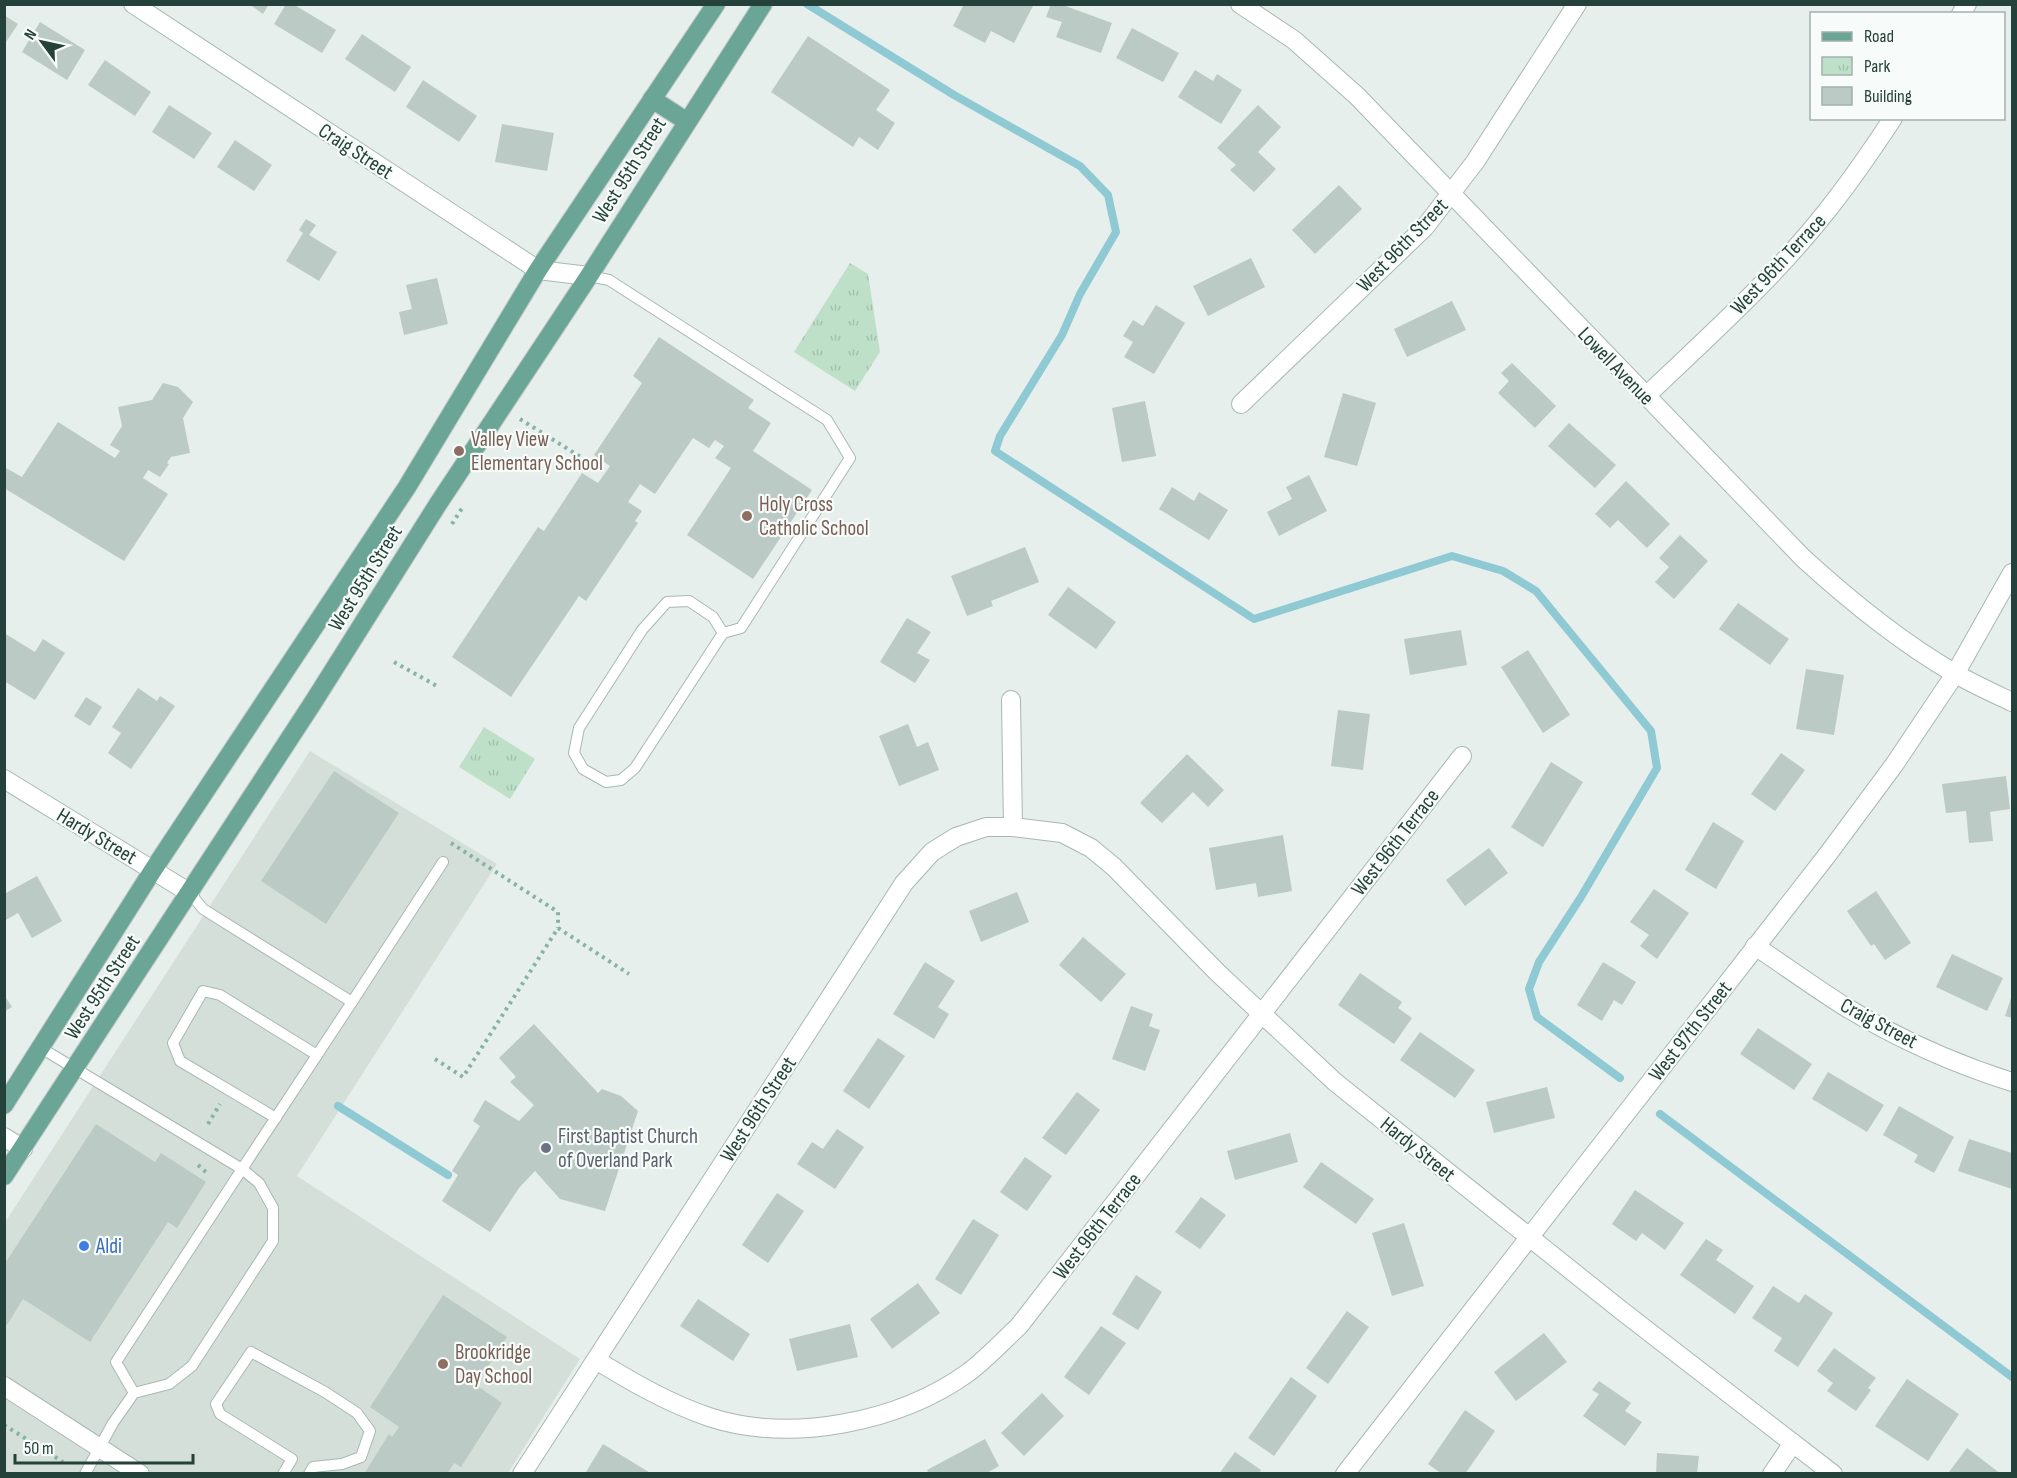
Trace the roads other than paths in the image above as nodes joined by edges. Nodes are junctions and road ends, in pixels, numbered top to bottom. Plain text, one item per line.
1 (133, 4) edge
2 (716, 4) edge
3 (763, 4) edge
4 (1240, 4) edge
5 (1577, 4) edge
6 (652, 99) junction
7 (1892, 120) edge
8 (686, 121) junction
9 (1451, 193) junction
10 (538, 270) junction
11 (589, 276) junction
12 (1646, 396) junction
13 (1241, 404) dead end
14 (2013, 573) edge
15 (723, 633) junction
16 (1955, 674) junction
17 (1011, 700) dead end
18 (2013, 702) edge
19 (1461, 756) dead end
20 (4, 779) edge
21 (1013, 827) junction
22 (443, 862) dead end
23 (153, 870) junction
24 (190, 893) junction
25 (1755, 946) junction
26 (352, 1002) junction
27 (1261, 1014) junction
28 (41, 1048) junction
29 (317, 1056) junction
30 (76, 1067) junction
31 (2013, 1082) edge
32 (4, 1106) edge
33 (276, 1118) junction
34 (4, 1137) edge
35 (23, 1149) junction
36 (242, 1169) junction
37 (4, 1176) edge
38 (1529, 1237) junction
39 (596, 1360) junction
40 (4, 1386) edge
41 (134, 1392) junction
42 (1793, 1443) junction
43 (100, 1448) junction
44 (85, 1473) edge
45 (140, 1473) edge
46 (283, 1473) edge
47 (309, 1473) edge
48 (522, 1473) edge
49 (1346, 1473) edge
50 (1772, 1473) edge
51 (1833, 1473) edge

1 - 10 street, Craig Street
2 - 6 main road, West 95th Street
3 - 8 main road, West 95th Street
4 - 9 street, Lowell Avenue
5 - 9 street, West 96th Street
6 - 8 main road
6 - 10 main road, West 95th Street
7 - 12 street, West 96th Terrace
8 - 11 main road, West 95th Street
9 - 12 street, Lowell Avenue
9 - 13 street, West 96th Street
10 - 11 street, Craig Street
10 - 23 main road, West 95th Street
11 - 15 lane
11 - 24 main road, West 95th Street
12 - 16 street, Lowell Avenue
14 - 16 street, West 97th Street
15 - 15 lane
16 - 18 street, Lowell Avenue
16 - 25 street, West 97th Street
17 - 21 street
19 - 27 street, West 96th Terrace
20 - 23 street, Hardy Street
21 - 27 street, Hardy Street
21 - 39 street, West 96th Street
22 - 26 lane
23 - 24 street, Hardy Street
23 - 28 main road, West 95th Street
24 - 26 lane
24 - 30 main road, West 95th Street
25 - 31 street, Craig Street
25 - 38 street, West 97th Street
26 - 29 lane
27 - 38 street, Hardy Street
27 - 39 street, West 96th Terrace
28 - 30 lane
28 - 32 main road, West 95th Street
29 - 33 lane
29 - 33 lane
30 - 35 main road, West 95th Street
30 - 36 lane
33 - 36 lane
34 - 35 street
35 - 37 main road, West 95th Street
36 - 41 lane
36 - 41 lane
38 - 42 street, Hardy Street
38 - 49 street, West 97th Street
39 - 48 street, West 96th Street
40 - 43 street
41 - 43 lane
42 - 50 street
42 - 51 street, Hardy Street
43 - 44 lane
43 - 45 street
46 - 47 lane

